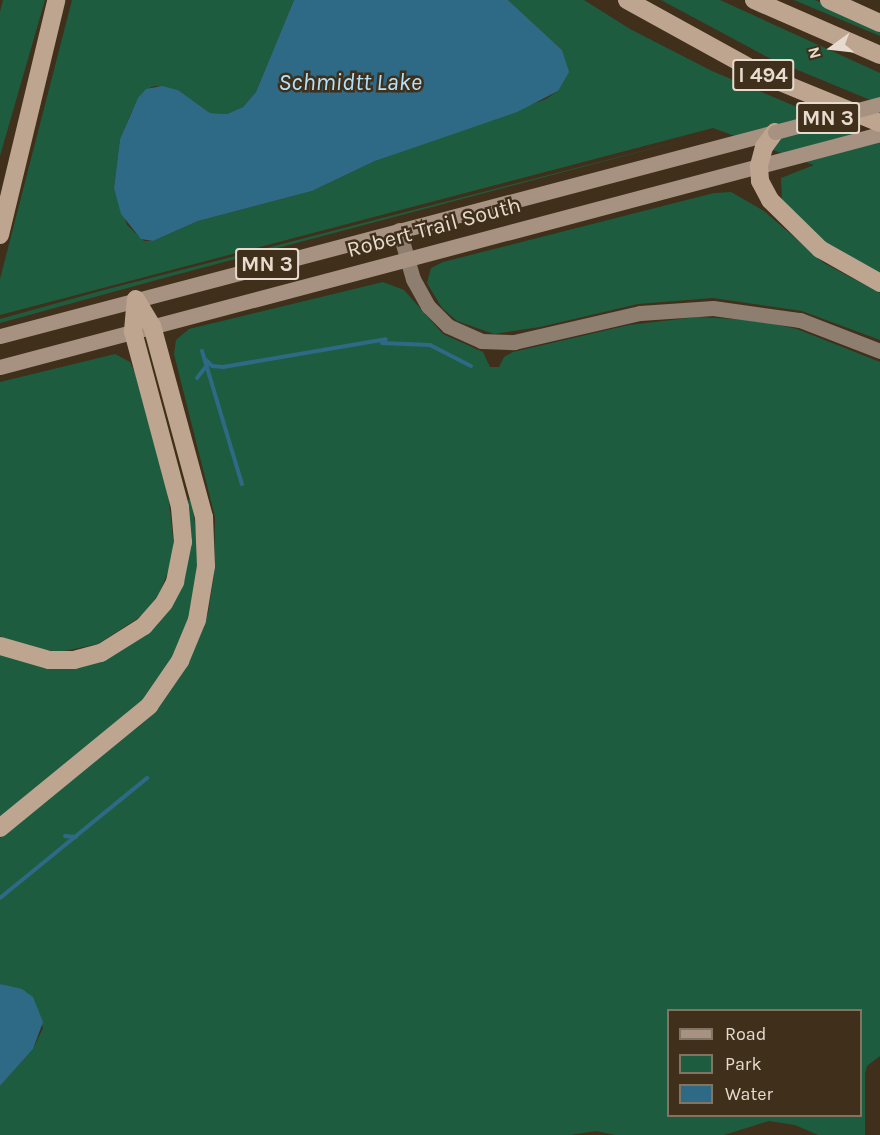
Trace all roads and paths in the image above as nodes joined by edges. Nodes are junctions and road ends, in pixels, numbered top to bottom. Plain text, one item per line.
1 (56, 0) edge
2 (627, 0) edge
3 (754, 0) edge
4 (829, 0) edge
5 (880, 23) edge
6 (880, 55) edge
7 (880, 104) edge
8 (880, 123) edge
9 (776, 132) junction
10 (880, 134) edge
11 (759, 166) junction
12 (0, 195) edge
13 (399, 230) junction
14 (0, 235) edge
15 (407, 258) junction
16 (880, 283) edge
17 (136, 299) junction
18 (152, 326) junction
19 (134, 331) junction
20 (0, 336) edge
21 (880, 351) edge
22 (0, 368) edge
23 (0, 646) edge
24 (0, 828) edge

1 - 12 highway
1 - 14 highway
2 - 8 highway, I 494
3 - 6 highway
4 - 5 highway
7 - 9 main road, Robert Trail South / MN 3, bridge
9 - 11 highway
9 - 13 main road, Robert Trail South / MN 3
10 - 11 main road, Robert Trail South / MN 3
11 - 15 main road, Robert Trail South / MN 3
11 - 16 highway
13 - 15 street
13 - 17 main road, Robert Trail South / MN 3
15 - 18 main road, Robert Trail South / MN 3
15 - 21 street
17 - 18 highway
17 - 19 highway
17 - 20 main road, Robert Trail South / MN 3
18 - 19 main road, Robert Trail South / MN 3
18 - 24 highway
19 - 22 main road, Robert Trail South / MN 3
19 - 23 highway

